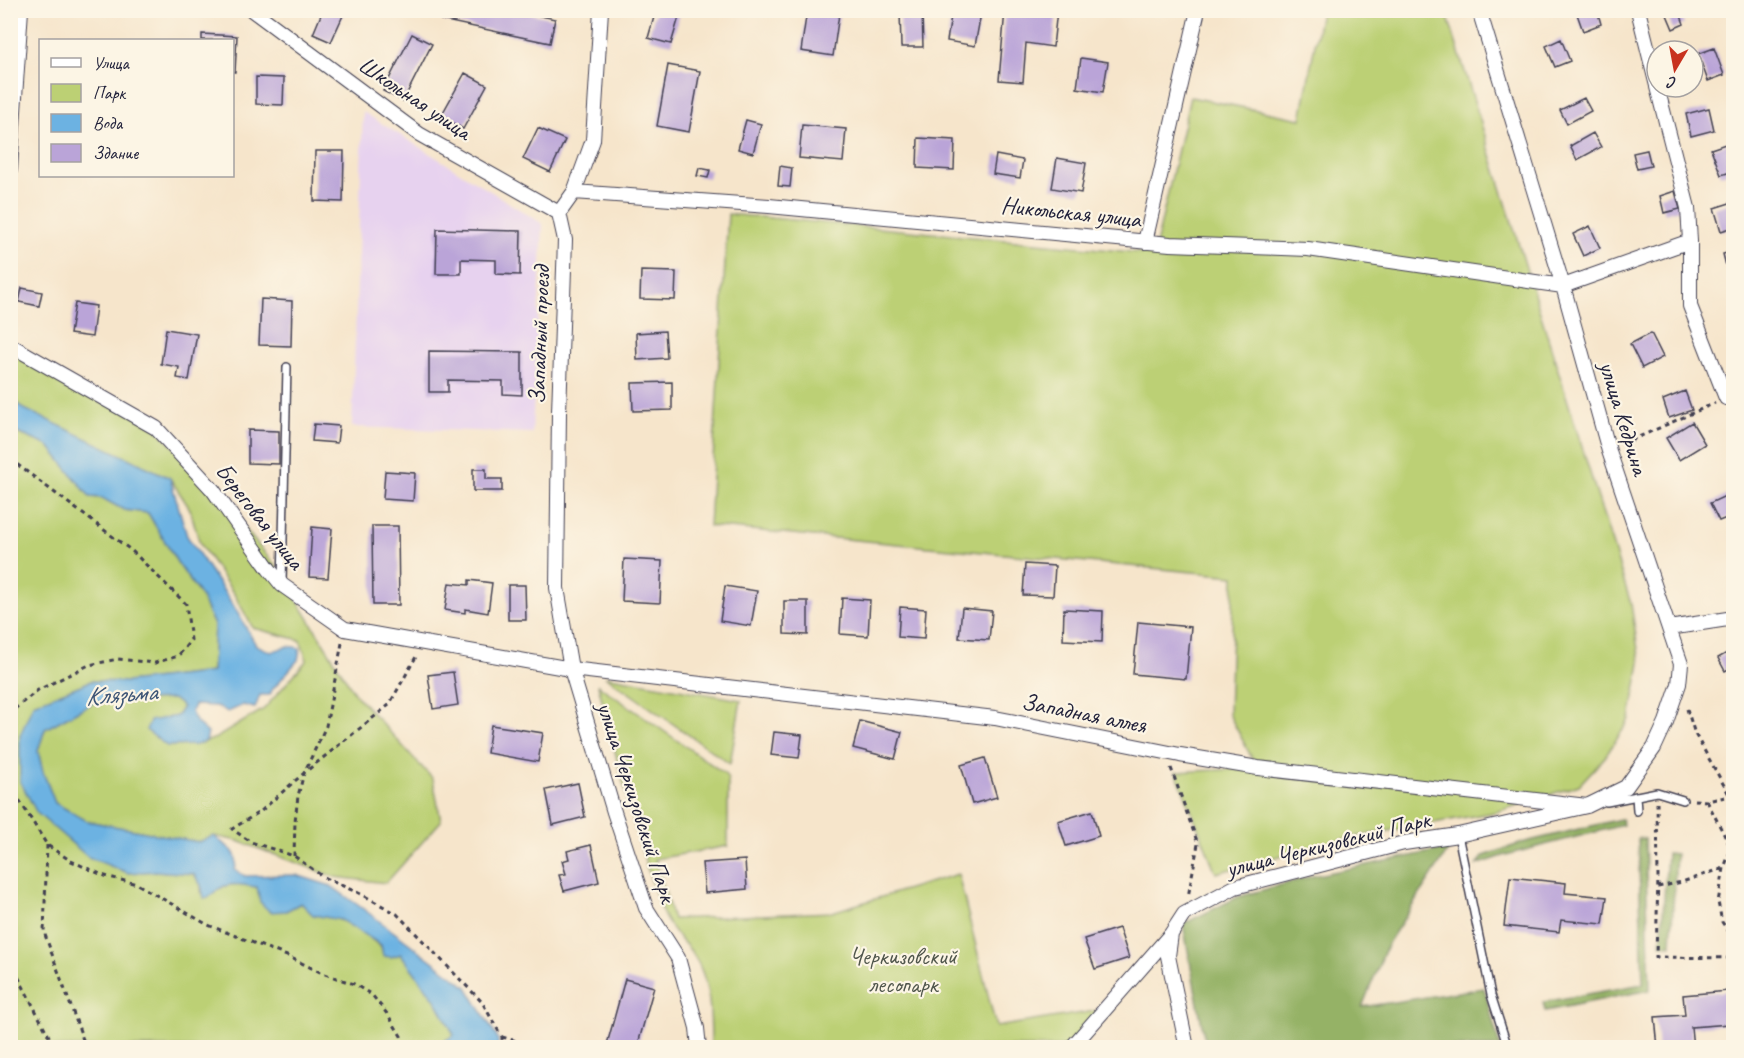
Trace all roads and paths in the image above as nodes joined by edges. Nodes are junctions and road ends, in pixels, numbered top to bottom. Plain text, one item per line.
1 (21, 10) edge
2 (252, 10) edge
3 (601, 10) edge
4 (1198, 10) edge
5 (1479, 10) edge
6 (1638, 10) edge
7 (1645, 39) edge
8 (1660, 99) edge
9 (10, 170) edge
10 (574, 192) junction
11 (559, 213) junction
12 (1690, 241) junction
13 (1144, 242) junction
14 (1563, 286) junction
15 (10, 345) edge
16 (287, 367) dead end
17 (1726, 398) joint
18 (1609, 451) junction
19 (10, 459) edge
20 (282, 585) junction
21 (1734, 618) edge
22 (1669, 628) junction
23 (345, 629) junction
24 (424, 643) junction
25 (571, 669) junction
26 (1679, 684) junction
27 (10, 720) edge
28 (1165, 752) junction
29 (304, 773) junction
30 (10, 785) edge
31 (1657, 792) junction
32 (1636, 796) junction
33 (1732, 796) edge
34 (1683, 800) joint
35 (1707, 801) junction
36 (1587, 806) junction
37 (1637, 811) dead end
38 (1458, 835) junction
39 (47, 844) junction
40 (1731, 849) junction
41 (1734, 854) edge
42 (294, 856) junction
43 (1724, 868) junction
44 (1658, 887) junction
45 (1184, 914) junction
46 (1172, 934) junction
47 (1734, 939) edge
48 (1734, 958) edge
49 (10, 961) edge
50 (502, 1037) junction
51 (55, 1047) edge
52 (86, 1047) edge
53 (403, 1047) edge
54 (502, 1047) edge
55 (543, 1047) edge
56 (699, 1047) edge
57 (1071, 1047) edge
58 (1187, 1047) edge
59 (1508, 1047) edge

1 - 9 street
2 - 11 street, Школьная улица
3 - 10 street
4 - 13 street
5 - 14 street, улица Кедрина
6 - 7 street
8 - 12 street
10 - 11 street
10 - 13 street, Никольская улица
11 - 25 street, Западный проезд
12 - 14 street
12 - 17 street
13 - 14 street, Никольская улица
14 - 18 street, улица Кедрина
15 - 20 street, Береговая улица
16 - 20 lane
17 - 18 path
18 - 22 street, улица Кедрина
19 - 27 path
20 - 23 street, Береговая улица
21 - 22 street
22 - 26 street, улица Кедрина
23 - 24 street, Береговая улица
23 - 29 path
24 - 25 street, Береговая улица
24 - 29 path
25 - 28 street, Западная аллея
25 - 56 street, улица Черкизовский Парк
26 - 33 path
26 - 36 street, улица Кедрина
28 - 36 street, Западная аллея
28 - 45 path
29 - 42 path
29 - 42 path
30 - 39 path
31 - 32 lane
31 - 34 lane
31 - 44 path
32 - 36 lane
32 - 37 lane
33 - 35 path
33 - 40 path
34 - 35 path
35 - 40 path
36 - 38 street, улица Черкизовский Парк
38 - 45 street, улица Черкизовский Парк
38 - 59 lane
39 - 52 path
39 - 53 path
40 - 41 path
40 - 43 path
42 - 50 path
43 - 44 path
43 - 47 path
44 - 48 path
45 - 46 street
46 - 57 street
46 - 58 street
49 - 51 path
50 - 54 path
50 - 55 path

